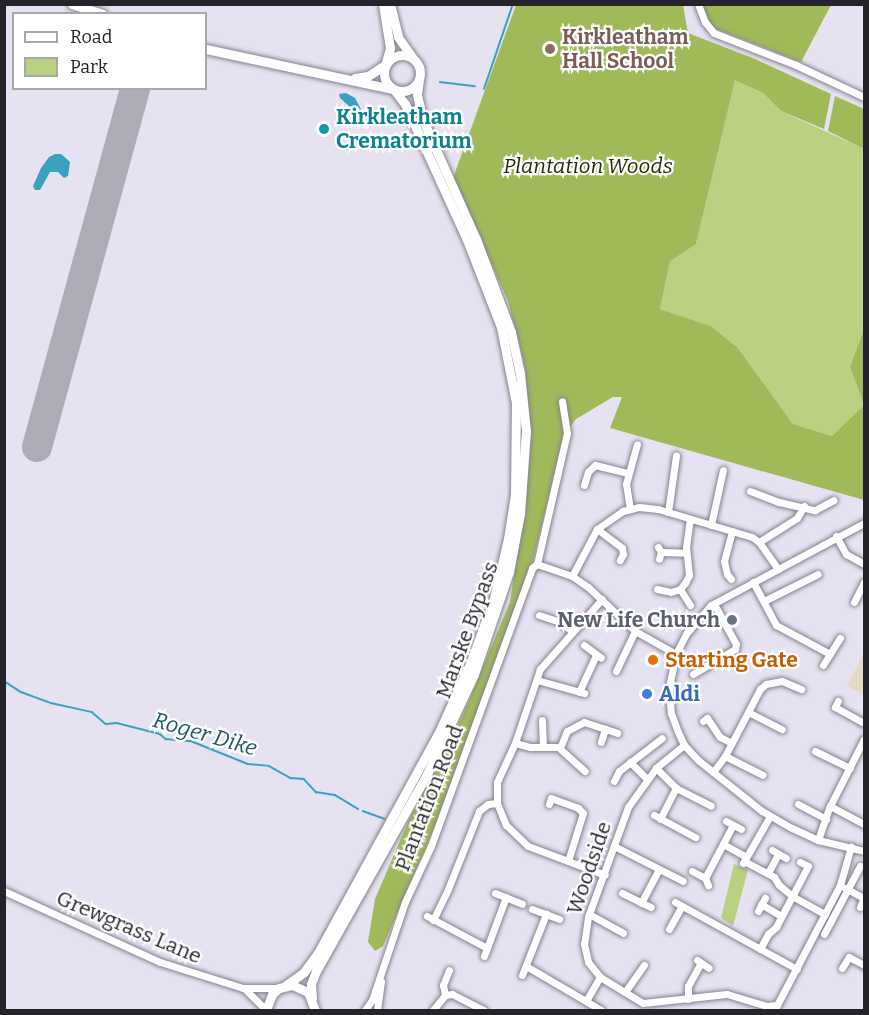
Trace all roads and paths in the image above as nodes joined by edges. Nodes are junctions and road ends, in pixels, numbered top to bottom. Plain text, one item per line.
1 (72, 4) edge
2 (383, 4) edge
3 (390, 4) edge
4 (698, 4) edge
5 (96, 12) edge
6 (207, 49) edge
7 (412, 57) junction
8 (385, 64) junction
9 (352, 79) junction
10 (419, 79) junction
11 (394, 89) junction
12 (864, 97) edge
13 (562, 401) dead end
14 (634, 446) dead end
15 (678, 462) dead end
16 (628, 473) junction
17 (725, 474) dead end
18 (594, 484) dead end
19 (750, 491) dead end
20 (834, 500) dead end
21 (804, 506) junction
22 (630, 509) junction
23 (668, 512) junction
24 (690, 519) junction
25 (864, 523) edge
26 (711, 525) junction
27 (597, 529) junction
28 (732, 531) junction
29 (836, 536) junction
30 (759, 542) junction
31 (659, 553) dead end
32 (686, 553) junction
33 (620, 560) dead end
34 (537, 564) junction
35 (864, 564) edge
36 (778, 569) junction
37 (818, 574) dead end
38 (572, 576) junction
39 (726, 577) dead end
40 (753, 582) junction
41 (864, 582) edge
42 (680, 589) junction
43 (661, 593) dead end
44 (602, 599) junction
45 (764, 601) junction
46 (690, 602) dead end
47 (854, 602) dead end
48 (714, 604) junction
49 (544, 615) dead end
50 (635, 631) junction
51 (573, 632) junction
52 (840, 638) dead end
53 (584, 645) dead end
54 (676, 654) junction
55 (830, 654) junction
56 (823, 664) dead end
57 (616, 671) dead end
58 (693, 674) dead end
59 (537, 680) junction
60 (801, 689) dead end
61 (838, 701) dead end
62 (748, 712) junction
63 (703, 721) dead end
64 (864, 723) edge
65 (540, 724) dead end
66 (605, 729) junction
67 (782, 729) dead end
68 (617, 733) dead end
69 (662, 738) dead end
70 (864, 739) edge
71 (601, 742) dead end
72 (514, 743) junction
73 (732, 743) junction
74 (684, 745) junction
75 (543, 746) junction
76 (560, 748) junction
77 (815, 751) dead end
78 (725, 756) junction
79 (586, 761) dead end
80 (630, 762) junction
81 (656, 768) junction
82 (850, 768) junction
83 (713, 772) junction
84 (763, 775) dead end
85 (646, 778) junction
86 (614, 781) dead end
87 (676, 788) junction
88 (497, 802) junction
89 (549, 804) dead end
90 (798, 804) dead end
91 (711, 806) dead end
92 (830, 806) junction
93 (770, 816) junction
94 (826, 819) junction
95 (726, 820) dead end
96 (864, 824) edge
97 (733, 825) junction
98 (741, 829) dead end
99 (694, 837) dead end
100 (818, 840) junction
101 (723, 844) junction
102 (614, 846) junction
103 (851, 847) junction
104 (864, 850) edge
105 (786, 858) dead end
106 (568, 861) junction
107 (744, 861) junction
108 (800, 862) dead end
109 (860, 866) dead end
110 (659, 869) junction
111 (692, 871) dead end
112 (768, 873) junction
113 (605, 875) junction
114 (683, 881) dead end
115 (840, 885) junction
116 (848, 889) junction
117 (4, 891) edge
118 (495, 893) dead end
119 (622, 893) dead end
120 (792, 896) junction
121 (506, 897) junction
122 (864, 897) edge
123 (641, 903) junction
124 (522, 904) dead end
125 (761, 904) dead end
126 (651, 907) dead end
127 (860, 907) dead end
128 (532, 909) dead end
129 (546, 914) junction
130 (589, 914) junction
131 (825, 914) junction
132 (782, 916) junction
133 (559, 919) dead end
134 (669, 929) dead end
135 (622, 933) dead end
136 (824, 934) dead end
137 (487, 948) junction
138 (760, 949) junction
139 (484, 956) dead end
140 (644, 965) dead end
141 (864, 965) edge
142 (382, 966) junction
143 (526, 966) junction
144 (709, 968) dead end
145 (842, 968) dead end
146 (797, 969) junction
147 (448, 970) dead end
148 (522, 975) dead end
149 (600, 977) junction
150 (282, 987) junction
151 (243, 988) junction
152 (625, 992) junction
153 (445, 994) junction
154 (688, 999) junction
155 (586, 1001) junction
156 (315, 1006) edge
157 (663, 1006) edge
158 (779, 1008) edge
159 (601, 1010) edge
160 (266, 1011) edge
161 (365, 1011) edge
162 (377, 1011) edge
163 (433, 1011) edge
164 (484, 1011) edge

1 - 5 main road
2 - 8 main road
3 - 7 main road
4 - 12 street
6 - 9 main road
7 - 8 main road
7 - 10 main road
8 - 9 main road
8 - 11 main road
9 - 11 main road
10 - 11 main road
10 - 156 main road, Marske Bypass
11 - 150 main road, Marske Bypass
13 - 34 street, Plantation Road
14 - 16 street
15 - 23 street
16 - 18 street
16 - 22 street
17 - 26 street
19 - 21 street
20 - 21 street
21 - 30 street
22 - 23 street
22 - 27 street
23 - 24 street
24 - 26 street
24 - 32 street
25 - 29 street
26 - 28 street
27 - 33 street
27 - 38 street
28 - 30 street
28 - 39 street
29 - 35 street
29 - 36 street
30 - 36 street
31 - 32 street
32 - 42 street
34 - 38 street
34 - 142 street, Plantation Road
36 - 40 street
37 - 45 street
38 - 44 street
40 - 45 street
40 - 48 street
41 - 47 street
42 - 43 street
42 - 46 street
44 - 50 street
44 - 51 street
45 - 55 street
48 - 54 street
48 - 58 street
49 - 51 street
50 - 54 street
50 - 57 street
51 - 59 street
52 - 55 street
53 - 59 street
54 - 74 street
55 - 56 street
59 - 72 street
60 - 62 street
61 - 64 street
62 - 67 street
62 - 73 street
63 - 73 street
65 - 75 street
66 - 68 street
66 - 71 street
66 - 76 street
69 - 80 street
70 - 82 street
72 - 75 street
72 - 88 street
73 - 78 street
74 - 81 street, Woodside
74 - 83 street
75 - 76 street
76 - 79 street
77 - 82 street
78 - 83 street
78 - 84 street
80 - 85 street
80 - 86 street
81 - 85 street, Woodside
81 - 87 street
82 - 92 street
83 - 93 street
85 - 102 street, Woodside
87 - 91 street
87 - 99 street
88 - 106 street
88 - 137 street
89 - 106 street
90 - 94 street
92 - 94 street
92 - 96 street
93 - 100 street
93 - 107 street
94 - 100 street
95 - 97 street
97 - 98 street
97 - 101 street
100 - 103 street
101 - 107 street
101 - 111 street
102 - 110 street
102 - 113 street, Woodside
103 - 104 street
103 - 115 street
105 - 112 street
106 - 113 street
107 - 112 street
108 - 120 street
109 - 116 street
110 - 114 street
110 - 123 street
112 - 120 street
113 - 130 street, Woodside
115 - 116 street
115 - 131 street
116 - 122 street
116 - 136 street
117 - 151 street, Grewgrass Lane
118 - 121 street
119 - 123 street
120 - 131 street
120 - 132 street
121 - 124 street
121 - 137 street
122 - 127 street
123 - 126 street
125 - 132 street
128 - 129 street
129 - 133 street
129 - 143 street
130 - 135 street
130 - 149 street, Woodside
131 - 146 street
132 - 138 street
134 - 138 street
137 - 139 street
138 - 146 street
140 - 152 street
141 - 145 street
142 - 161 street, Plantation Road
142 - 162 street, Plantation Road
143 - 148 street
143 - 155 street
144 - 154 street
146 - 158 street
147 - 153 street
149 - 152 street, Woodside
149 - 155 street
150 - 151 street, Grewgrass Lane
150 - 156 main road
150 - 160 main road
151 - 160 street, Grewgrass Lane
152 - 157 street, Woodside
153 - 163 street
153 - 164 street
154 - 157 street, Woodside
154 - 158 street, Woodside
155 - 159 street

